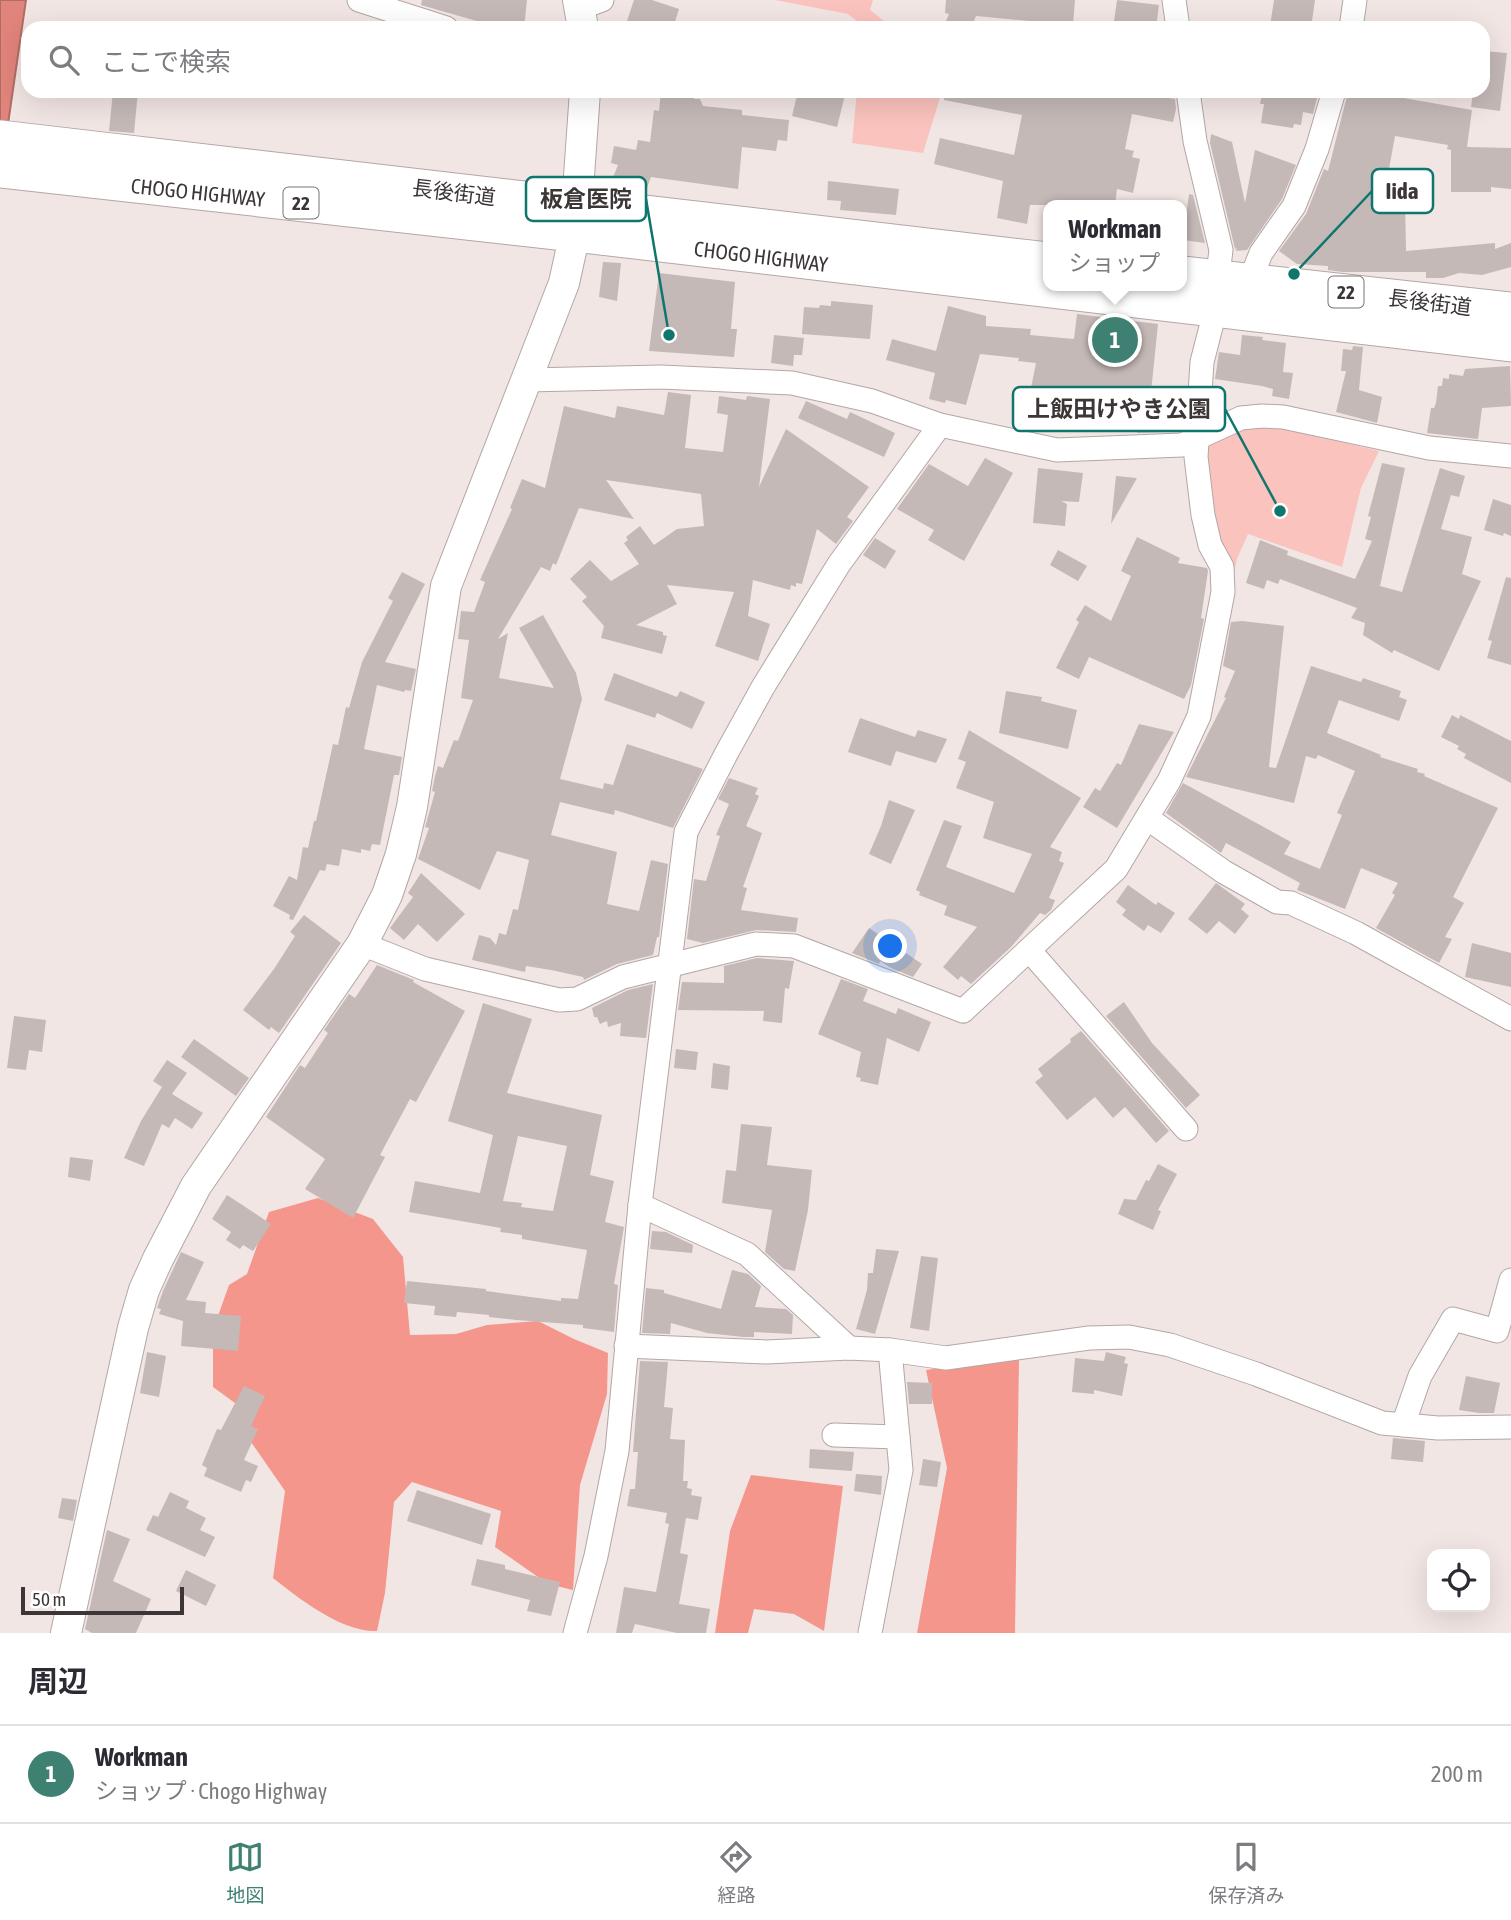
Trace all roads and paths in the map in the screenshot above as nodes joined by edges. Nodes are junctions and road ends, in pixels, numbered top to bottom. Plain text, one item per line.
1 (359, 0) edge
2 (1174, 0) edge
3 (1355, 0) edge
4 (424, 21) edge
5 (1177, 21) edge
6 (1352, 21) edge
7 (585, 98) edge
8 (1189, 98) edge
9 (1332, 98) edge
10 (10, 155) edge
11 (576, 220) junction
12 (1043, 261) edge
13 (1043, 276) edge
14 (1187, 277) edge
15 (1187, 286) edge
16 (1227, 289) junction
17 (1511, 311) edge
18 (1511, 343) edge
19 (527, 380) junction
20 (940, 425) junction
21 (1197, 438) junction
22 (1511, 456) edge
23 (1147, 818) junction
24 (362, 944) junction
25 (1029, 950) junction
26 (670, 965) junction
27 (1511, 1019) edge
28 (1186, 1129) dead end
29 (640, 1205) junction
30 (1510, 1285) edge
31 (626, 1346) junction
32 (849, 1348) junction
33 (890, 1350) junction
34 (1403, 1425) junction
35 (1511, 1427) edge
36 (834, 1435) dead end
37 (898, 1437) junction
38 (66, 1633) edge
39 (575, 1633) edge
40 (870, 1633) edge

1 - 4 street
2 - 5 street
3 - 6 street
7 - 11 street
8 - 16 street
9 - 16 street
10 - 11 main road, CHOGO HIGHWAY / 22
11 - 12 main road, 22
11 - 13 main road, CHOGO HIGHWAY / 22
11 - 19 street
14 - 16 main road, 長後街道 / 22
15 - 16 main road, CHOGO HIGHWAY / 22
16 - 17 main road, 長後街道 / 22
16 - 18 main road, CHOGO HIGHWAY / 22
16 - 21 street
19 - 20 street
19 - 24 street
20 - 21 street
20 - 26 street
21 - 22 street
21 - 23 street
23 - 25 street
23 - 27 street
24 - 26 street
24 - 38 street
25 - 26 street
25 - 28 street
26 - 29 street
29 - 31 street
29 - 32 street
30 - 34 street
31 - 32 street
31 - 39 street
32 - 33 street
33 - 34 street
33 - 37 street
34 - 35 street
36 - 37 street
37 - 40 street

